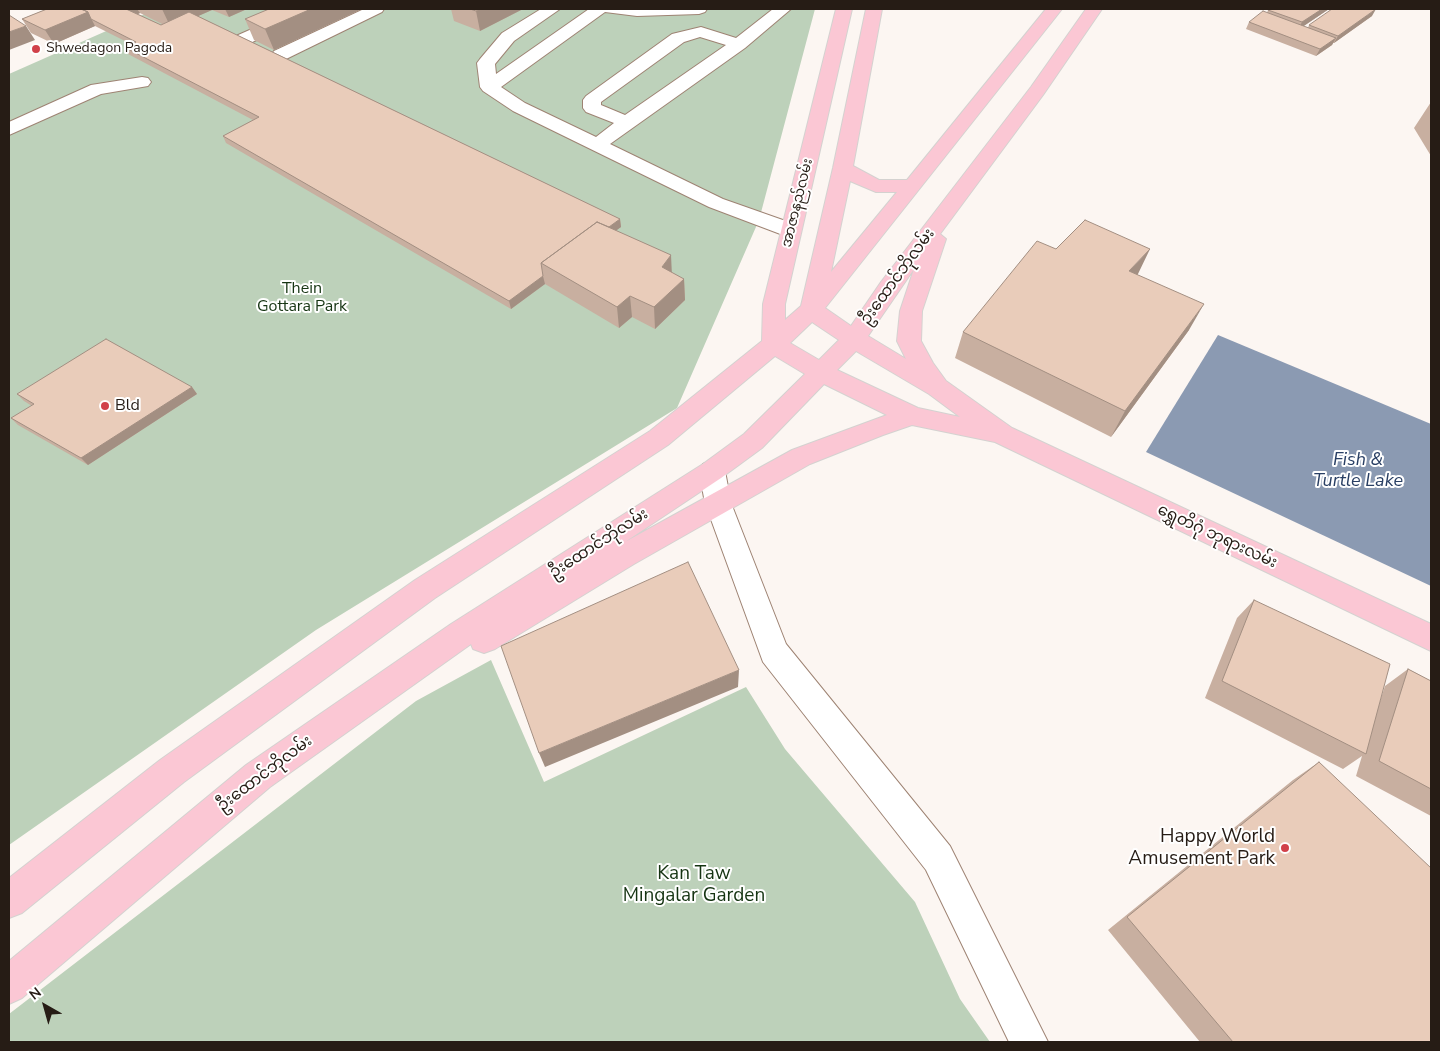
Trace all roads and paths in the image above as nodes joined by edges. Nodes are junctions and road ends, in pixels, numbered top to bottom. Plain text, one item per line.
1 (310, 9) edge
2 (376, 9) edge
3 (552, 9) edge
4 (599, 9) edge
5 (610, 9) edge
6 (699, 9) edge
7 (783, 9) edge
8 (844, 9) edge
9 (874, 9) edge
10 (1054, 9) edge
11 (1094, 9) edge
12 (672, 10) edge
13 (242, 40) edge
14 (739, 44) junction
15 (280, 54) edge
16 (142, 82) dead end
17 (490, 87) junction
18 (627, 122) junction
19 (9, 129) edge
20 (597, 145) junction
21 (843, 168) junction
22 (914, 186) junction
23 (943, 216) junction
24 (790, 230) junction
25 (811, 310) junction
26 (854, 339) junction
27 (774, 344) junction
28 (822, 373) junction
29 (938, 388) junction
30 (912, 416) junction
31 (1003, 435) junction
32 (712, 470) junction
33 (718, 503) junction
34 (1431, 638) edge
35 (258, 776) junction
36 (9, 900) edge
37 (9, 985) edge
38 (1029, 1042) edge

1 - 13 lane
2 - 15 lane
3 - 17 lane
4 - 17 lane
5 - 12 lane
6 - 12 lane
7 - 14 lane
8 - 24 main road, အာဇာနည်လမ်း
9 - 21 main road
10 - 22 main road
11 - 23 main road, ဦးထောင်ဘိုလမ်း
14 - 18 lane
14 - 18 lane
16 - 19 lane
17 - 20 lane
18 - 20 lane
20 - 24 lane
21 - 22 main road
21 - 25 main road
22 - 25 main road
23 - 26 main road, ဦးထောင်ဘိုလမ်း
23 - 29 main road
24 - 27 main road, အာဇာနည်လမ်း
25 - 26 main road, ရွှေတိဂုံ ဘုရားလမ်း
25 - 27 main road
26 - 28 main road, ဦးထောင်ဘိုလမ်း
26 - 29 main road, ရွှေတိဂုံ ဘုရားလမ်း
27 - 28 main road
27 - 36 main road
28 - 30 main road, ရွှေတိဂုံ ဘုရားလမ်း
28 - 32 main road, ဦးထောင်ဘိုလမ်း
29 - 31 main road, ရွှေတိဂုံ ဘုရားလမ်း
30 - 31 main road, ရွှေတိဂုံ ဘုရားလမ်း
30 - 33 main road
31 - 34 main road, ရွှေတိဂုံ ဘုရားလမ်း
32 - 33 lane
32 - 35 main road, ဦးထောင်ဘိုလမ်း
33 - 35 main road
33 - 38 lane
35 - 37 main road, ဦးထောင်ဘိုလမ်း

